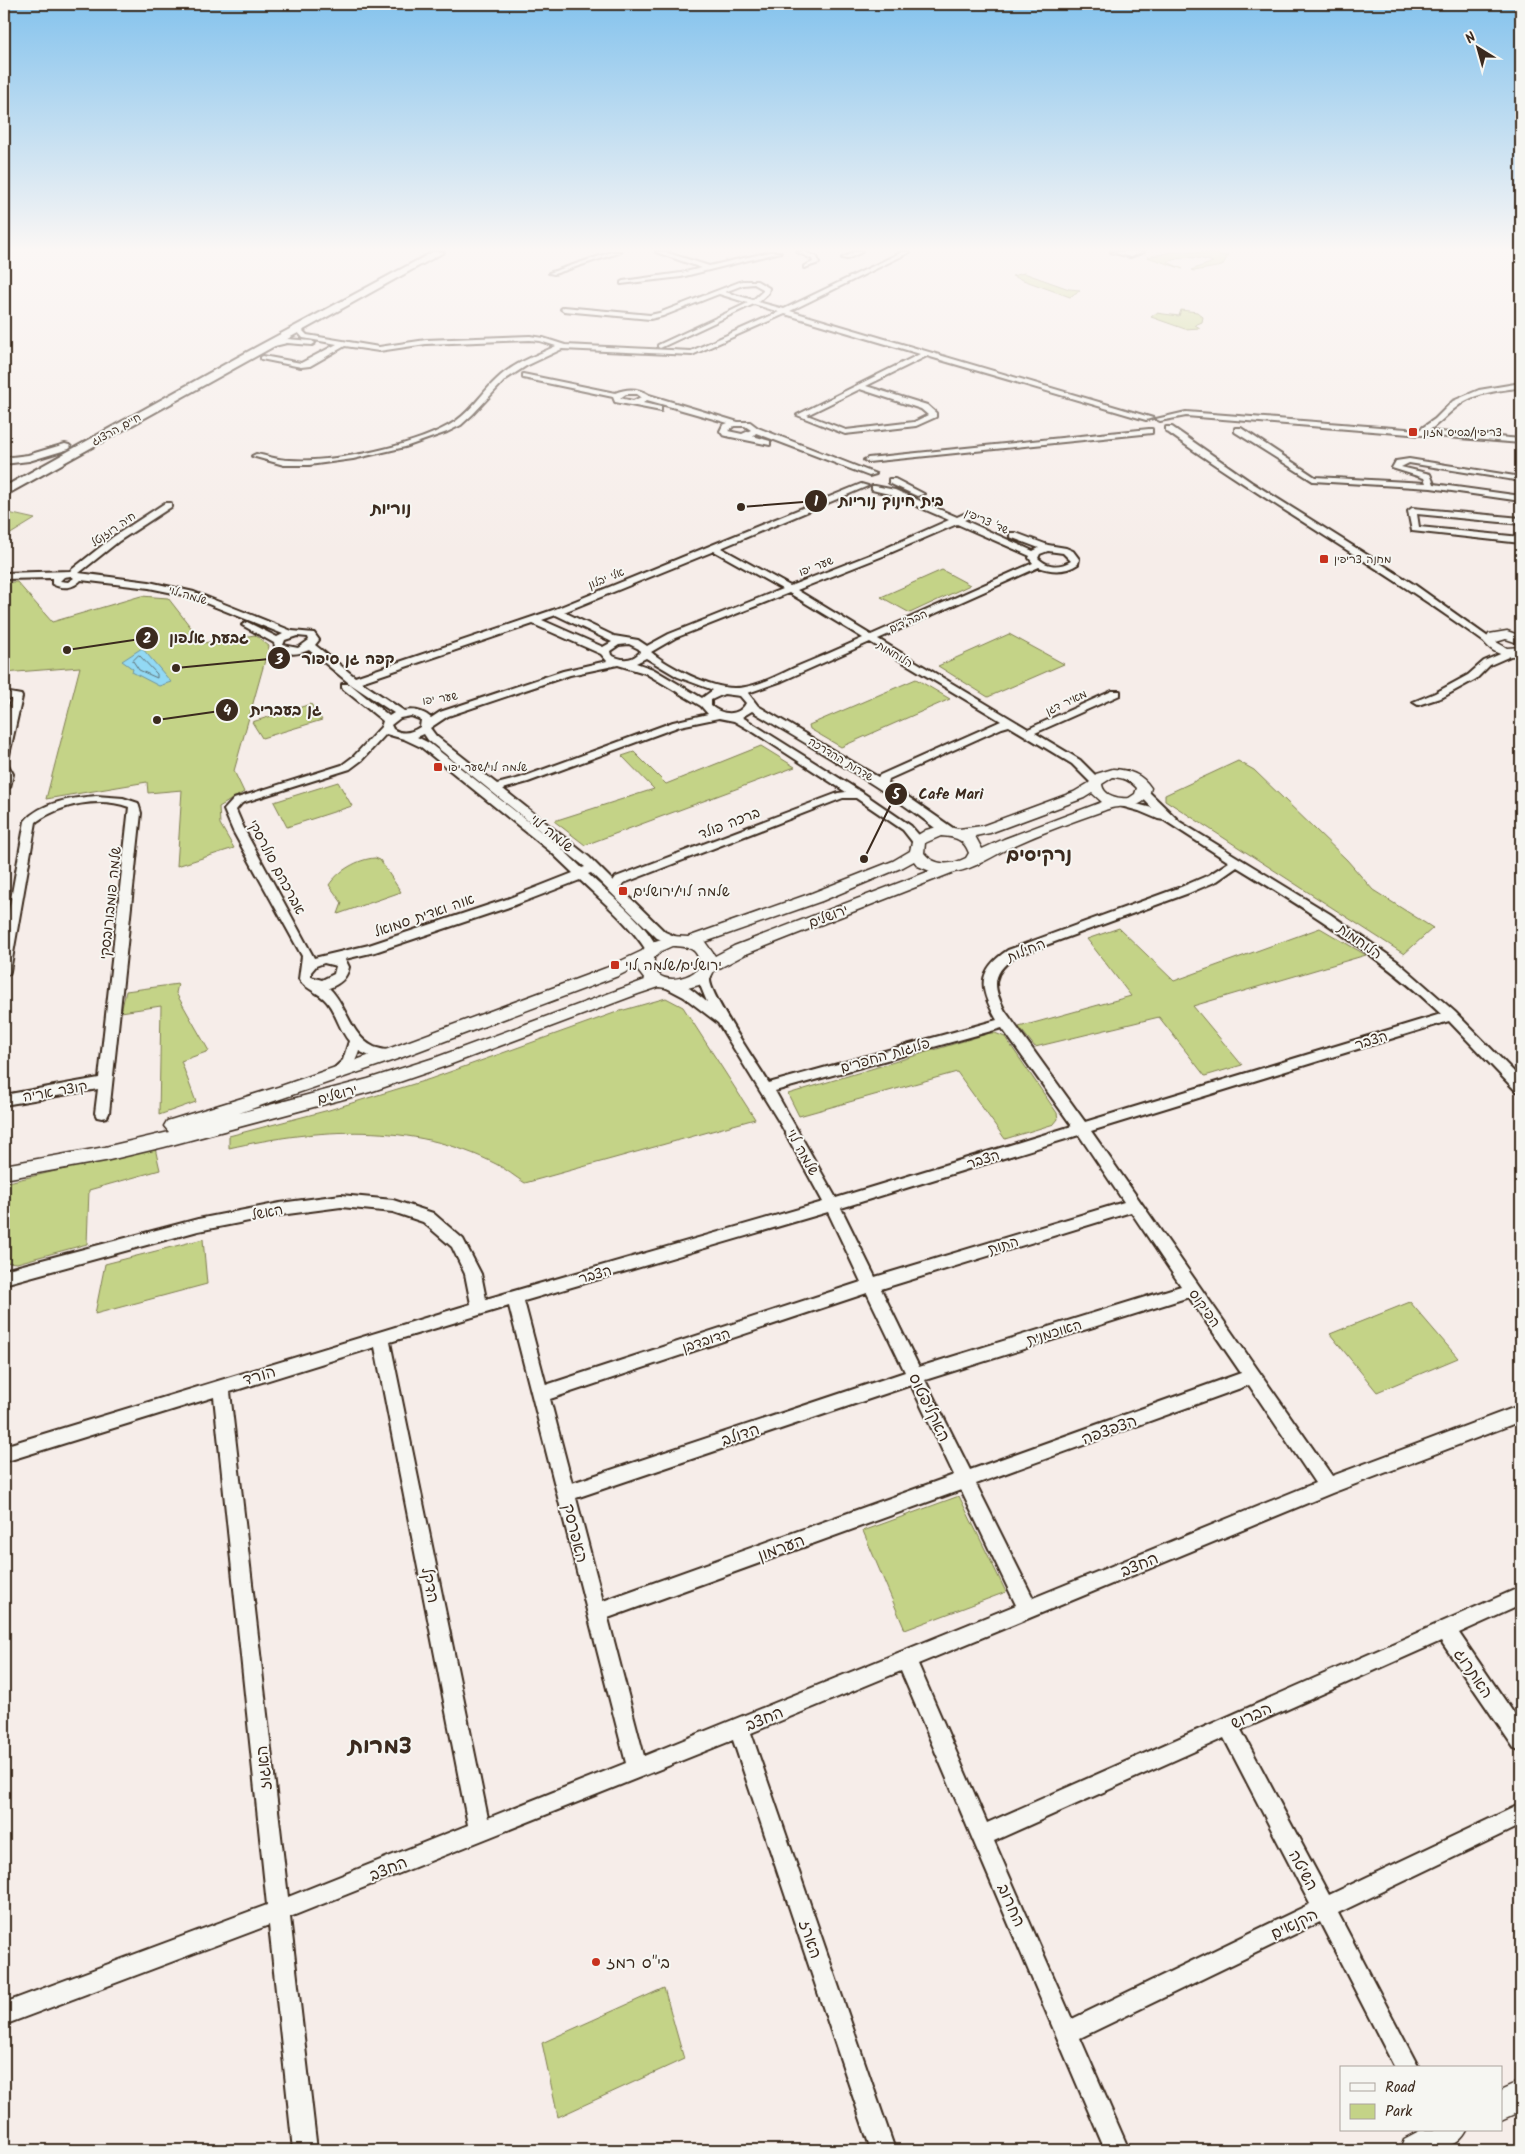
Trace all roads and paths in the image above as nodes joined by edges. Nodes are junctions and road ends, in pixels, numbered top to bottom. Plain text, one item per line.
1 (238, 353) edge
2 (254, 353) edge
3 (327, 353) edge
4 (550, 353) edge
5 (920, 353) edge
6 (925, 354) junction
7 (263, 358) dead end
8 (536, 371) dead end
9 (526, 376) dead end
10 (1521, 385) edge
11 (862, 387) junction
12 (625, 392) junction
13 (1061, 394) junction
14 (616, 396) junction
15 (646, 397) junction
16 (634, 403) junction
17 (1197, 414) junction
18 (1149, 418) junction
19 (1160, 419) junction
20 (1438, 421) junction
21 (1137, 423) junction
22 (738, 424) junction
23 (1166, 428) junction
24 (724, 429) junction
25 (755, 430) junction
26 (1238, 430) dead end
27 (1149, 431) junction
28 (1420, 433) junction
29 (1105, 435) junction
30 (744, 436) junction
31 (1453, 436) junction
32 (1521, 441) edge
33 (64, 447) junction
34 (256, 456) dead end
35 (868, 460) dead end
36 (4, 463) edge
37 (14, 470) edge
38 (36, 474) junction
39 (872, 474) junction
40 (855, 478) dead end
41 (1521, 479) edge
42 (892, 481) junction
43 (864, 486) junction
44 (1430, 486) junction
45 (875, 488) junction
46 (4, 492) edge
47 (1521, 499) edge
48 (168, 505) dead end
49 (973, 517) joint
50 (958, 521) junction
51 (1521, 521) edge
52 (1002, 530) dead end
53 (1521, 540) edge
54 (714, 547) junction
55 (1048, 548) junction
56 (1033, 554) junction
57 (1039, 564) junction
58 (4, 576) edge
59 (75, 578) junction
60 (58, 579) junction
61 (4, 580) edge
62 (790, 590) junction
63 (556, 612) junction
64 (533, 620) junction
65 (291, 634) junction
66 (672, 636) junction
67 (1519, 637) edge
68 (869, 638) junction
69 (1494, 641) junction
70 (278, 642) junction
71 (623, 642) junction
72 (636, 643) junction
73 (305, 648) junction
74 (645, 651) junction
75 (605, 652) junction
76 (1517, 652) edge
77 (620, 662) junction
78 (1487, 664) junction
79 (566, 673) junction
80 (778, 679) junction
81 (353, 680) junction
82 (730, 691) junction
83 (1116, 693) dead end
84 (4, 694) edge
85 (751, 702) junction
86 (1418, 702) dead end
87 (705, 705) junction
88 (465, 707) junction
89 (402, 714) junction
90 (418, 714) junction
91 (722, 715) junction
92 (677, 724) junction
93 (1011, 724) junction
94 (387, 725) junction
95 (426, 726) junction
96 (1027, 733) junction
97 (406, 736) junction
98 (4, 755) edge
99 (1076, 762) junction
100 (4, 767) edge
101 (1113, 773) junction
102 (882, 784) junction
103 (1095, 784) junction
104 (4, 787) edge
105 (499, 790) junction
106 (1144, 793) junction
107 (859, 795) junction
108 (1120, 803) junction
109 (31, 821) joint
110 (1176, 824) junction
111 (956, 833) junction
112 (917, 847) junction
113 (974, 859) junction
114 (1237, 862) junction
115 (583, 869) junction
116 (949, 869) junction
117 (613, 888) junction
118 (683, 942) junction
119 (371, 949) junction
120 (650, 952) junction
121 (330, 958) junction
122 (308, 966) junction
123 (707, 969) junction
124 (4, 971) edge
125 (341, 972) junction
126 (665, 983) junction
127 (313, 984) junction
128 (342, 1014) junction
129 (1450, 1016) junction
130 (1004, 1022) junction
131 (725, 1024) junction
132 (355, 1042) junction
133 (388, 1055) junction
134 (335, 1074) junction
135 (106, 1082) junction
136 (1521, 1087) edge
137 (765, 1089) junction
138 (4, 1100) edge
139 (102, 1113) dead end
140 (1082, 1129) junction
141 (4, 1161) edge
142 (4, 1172) edge
143 (832, 1205) junction
144 (1134, 1205) junction
145 (4, 1277) edge
146 (872, 1285) junction
147 (1192, 1289) junction
148 (515, 1297) junction
149 (480, 1308) junction
150 (382, 1338) junction
151 (915, 1376) junction
152 (1252, 1376) junction
153 (221, 1387) junction
154 (540, 1395) junction
155 (1521, 1413) edge
156 (4, 1454) edge
157 (965, 1481) junction
158 (1328, 1486) junction
159 (566, 1493) junction
160 (1521, 1596) edge
161 (1028, 1609) junction
162 (597, 1613) junction
163 (1445, 1630) junction
164 (906, 1660) junction
165 (1228, 1726) junction
166 (739, 1728) junction
167 (1521, 1742) edge
168 (637, 1768) junction
169 (1521, 1814) edge
170 (480, 1831) junction
171 (982, 1836) junction
172 (1324, 1909) junction
173 (279, 1911) junction
174 (4, 2014) edge
175 (1068, 2033) junction
176 (1407, 2066) edge
177 (1521, 2095) edge
178 (1502, 2104) edge
179 (1446, 2132) edge
180 (305, 2150) edge
181 (883, 2150) edge
182 (1117, 2150) edge
183 (1415, 2150) edge

1 - 33 main road, חיים הרצוג
2 - 38 main road, חיים הרצוג
3 - 7 street
4 - 34 street
5 - 6 street
6 - 11 street
6 - 13 street
8 - 12 street
9 - 14 street
10 - 20 street
11 - 11 street
12 - 14 street
12 - 15 street
13 - 18 street
13 - 21 street
14 - 16 street
15 - 16 street
15 - 22 street
16 - 24 street
17 - 19 street
17 - 23 street
17 - 28 street
18 - 19 street
18 - 21 street
19 - 23 street
20 - 28 street
20 - 31 street
21 - 27 street
21 - 29 street
22 - 24 street
22 - 25 street
23 - 27 street
23 - 69 street
24 - 30 street
25 - 30 street
25 - 39 street
26 - 44 street
27 - 29 street
28 - 31 street
29 - 35 street
30 - 40 street
31 - 32 street
33 - 36 main road
33 - 37 main road, חיים הרצוג
36 - 37 main road
37 - 38 main road
38 - 46 main road, חיים הרצוג
39 - 42 street, שד' צריפין
39 - 43 street
41 - 44 street
42 - 45 street
42 - 49 street, שד' צריפין
43 - 45 street, שד' צריפין
43 - 54 street, אלי יבלון
44 - 47 street
45 - 50 street, שד' צריפין
48 - 59 street, חיה רוזנטל
49 - 50 street, שער יפו
50 - 56 street, שד' צריפין
50 - 62 street, שער יפו
51 - 53 street
52 - 55 street, שד' צריפין
54 - 62 street, הלוחמות
54 - 63 street, אלי יבלון
55 - 56 street
55 - 57 street, שד' צריפין
56 - 57 street
57 - 68 street, הבה"דים
58 - 60 street
59 - 60 street
59 - 65 street, שלמה לוי
59 - 70 street, שלמה לוי
60 - 61 street
62 - 66 street, שער יפו
62 - 68 street, הלוחמות
63 - 64 street, אלי יבלון
63 - 71 street
64 - 75 street
64 - 81 street, אלי יבלון
65 - 70 street
65 - 73 street, שלמה לוי
66 - 72 street, שער יפו
66 - 74 street, שער יפו
67 - 69 street
68 - 80 street, הבה"דים
68 - 93 street, הלוחמות
69 - 76 street
69 - 78 street
70 - 73 street, שלמה לוי
71 - 72 street, שער יפו
71 - 75 street, שער יפו
72 - 74 street
73 - 81 street
73 - 94 street
74 - 77 street, שער יפו
74 - 82 street
75 - 77 street
75 - 79 street, שער יפו
76 - 78 street
77 - 79 street, שער יפו
77 - 87 street
78 - 86 street
79 - 88 street, שער יפו
80 - 82 street, הבה"דים
80 - 85 street, הבה"דים
81 - 89 street
82 - 85 street, שדרות ההדרכה
82 - 87 street
83 - 96 street, מאיר דגן
84 - 98 street
85 - 91 street, הבה"דים
85 - 102 street, שדרות ההדרכה
87 - 91 street, שדרות ההדרכה
87 - 92 street
88 - 90 street, שער יפו
88 - 95 street, שער יפו
89 - 90 street, שער יפו
89 - 94 street
90 - 95 street, שלמה לוי
91 - 92 street
91 - 107 street, שדרות ההדרכה
92 - 105 street
93 - 96 street, הלוחמות
93 - 102 street
94 - 97 street, שלמה לוי
94 - 122 street, אברכהם סולרסקי
95 - 97 street, שער יפו
95 - 105 street, שלמה לוי
96 - 99 street, הלוחמות
97 - 115 street, שלמה לוי
99 - 101 street, הלוחמות
99 - 103 street, הלוחמות
100 - 104 street
101 - 103 street
101 - 106 street
102 - 111 street, שדרות ההדרכה
103 - 108 street
103 - 111 street
105 - 115 street, שלמה לוי
106 - 108 street
106 - 110 street, הלוחמות
107 - 112 street, שדרות ההדרכה
107 - 117 street, ברכה פולד
108 - 110 street, הלוחמות
108 - 113 street
109 - 124 street
109 - 135 street, שלמה פומבורובסקי
110 - 114 street, הלוחמות
111 - 112 street
111 - 113 street
112 - 116 street
112 - 118 street, ירושלים
113 - 116 street
114 - 129 street, הלוחמות
114 - 130 street, החילות
115 - 117 street, שלמה לוי
115 - 119 street, אוה ואדית סמואל
115 - 120 street, שלמה לוי
116 - 123 street, ירושלים
117 - 118 street, שלמה לוי
118 - 120 street
118 - 123 street
119 - 121 street, אוה ואדית סמואל
119 - 125 street, אוה ואדית סמואל
120 - 126 street
120 - 133 street, ירושלים
121 - 122 street
121 - 125 street
122 - 127 street
123 - 126 street
123 - 131 street, שלמה לוי
125 - 127 street
125 - 128 street
126 - 131 street, שלמה לוי
126 - 142 street, ירושלים
127 - 128 street
128 - 132 street
129 - 136 street, הלוחמות
129 - 140 street, הצבר
130 - 137 street, פלוגות החפרים
130 - 140 street, החילות
131 - 137 street, שלמה לוי
132 - 133 street
132 - 134 street
133 - 134 street, ירושלים
134 - 141 street, ירושלים
135 - 138 street, קוצר אריה
135 - 139 street, שלמה פומבורובסקי
137 - 143 street, שלמה לוי
140 - 143 street, הצבר
140 - 144 street, הפיקוס
143 - 146 street, האקליפטוס
143 - 148 street, הצבר
144 - 146 street, התות
144 - 147 street, הפיקוס
145 - 149 street, האשל
146 - 151 street, האקליפטוס
146 - 154 street, הדובדבן
147 - 151 street, האוכמנית
147 - 152 street, הפיקוס
148 - 149 street, הורד
148 - 154 street, האפרסק
149 - 150 street, הורד
150 - 153 street, הורד
150 - 170 street, הדקל
151 - 157 street, האקליפטוס
151 - 159 street, הדולב
152 - 157 street, הצפצפה
152 - 158 street, הפיקוס
153 - 156 street, הורד
153 - 173 street, האגוז
154 - 159 street, האפרסק
155 - 158 street, החצב
157 - 161 street, האקליפטוס
157 - 162 street, הערמון
158 - 161 street, החצב
159 - 162 street, האפרסק
160 - 163 street, הברוש
161 - 164 street, החצב
162 - 168 street, האפרסק
163 - 165 street, הברוש
163 - 167 street, האתרוג
164 - 166 street, החצב
164 - 171 street, החרוב
165 - 171 street, הברוש
165 - 172 street, השיטה
166 - 168 street, החצב
166 - 181 street, הארז
168 - 170 street, החצב
169 - 172 street, הקנאים
170 - 173 street, החצב
171 - 175 street, החרוב
172 - 175 street, הקנאים
172 - 176 street, השיטה
173 - 174 street, החצב
173 - 180 street, האגוז
175 - 182 street, החרוב
177 - 178 street
179 - 183 street

